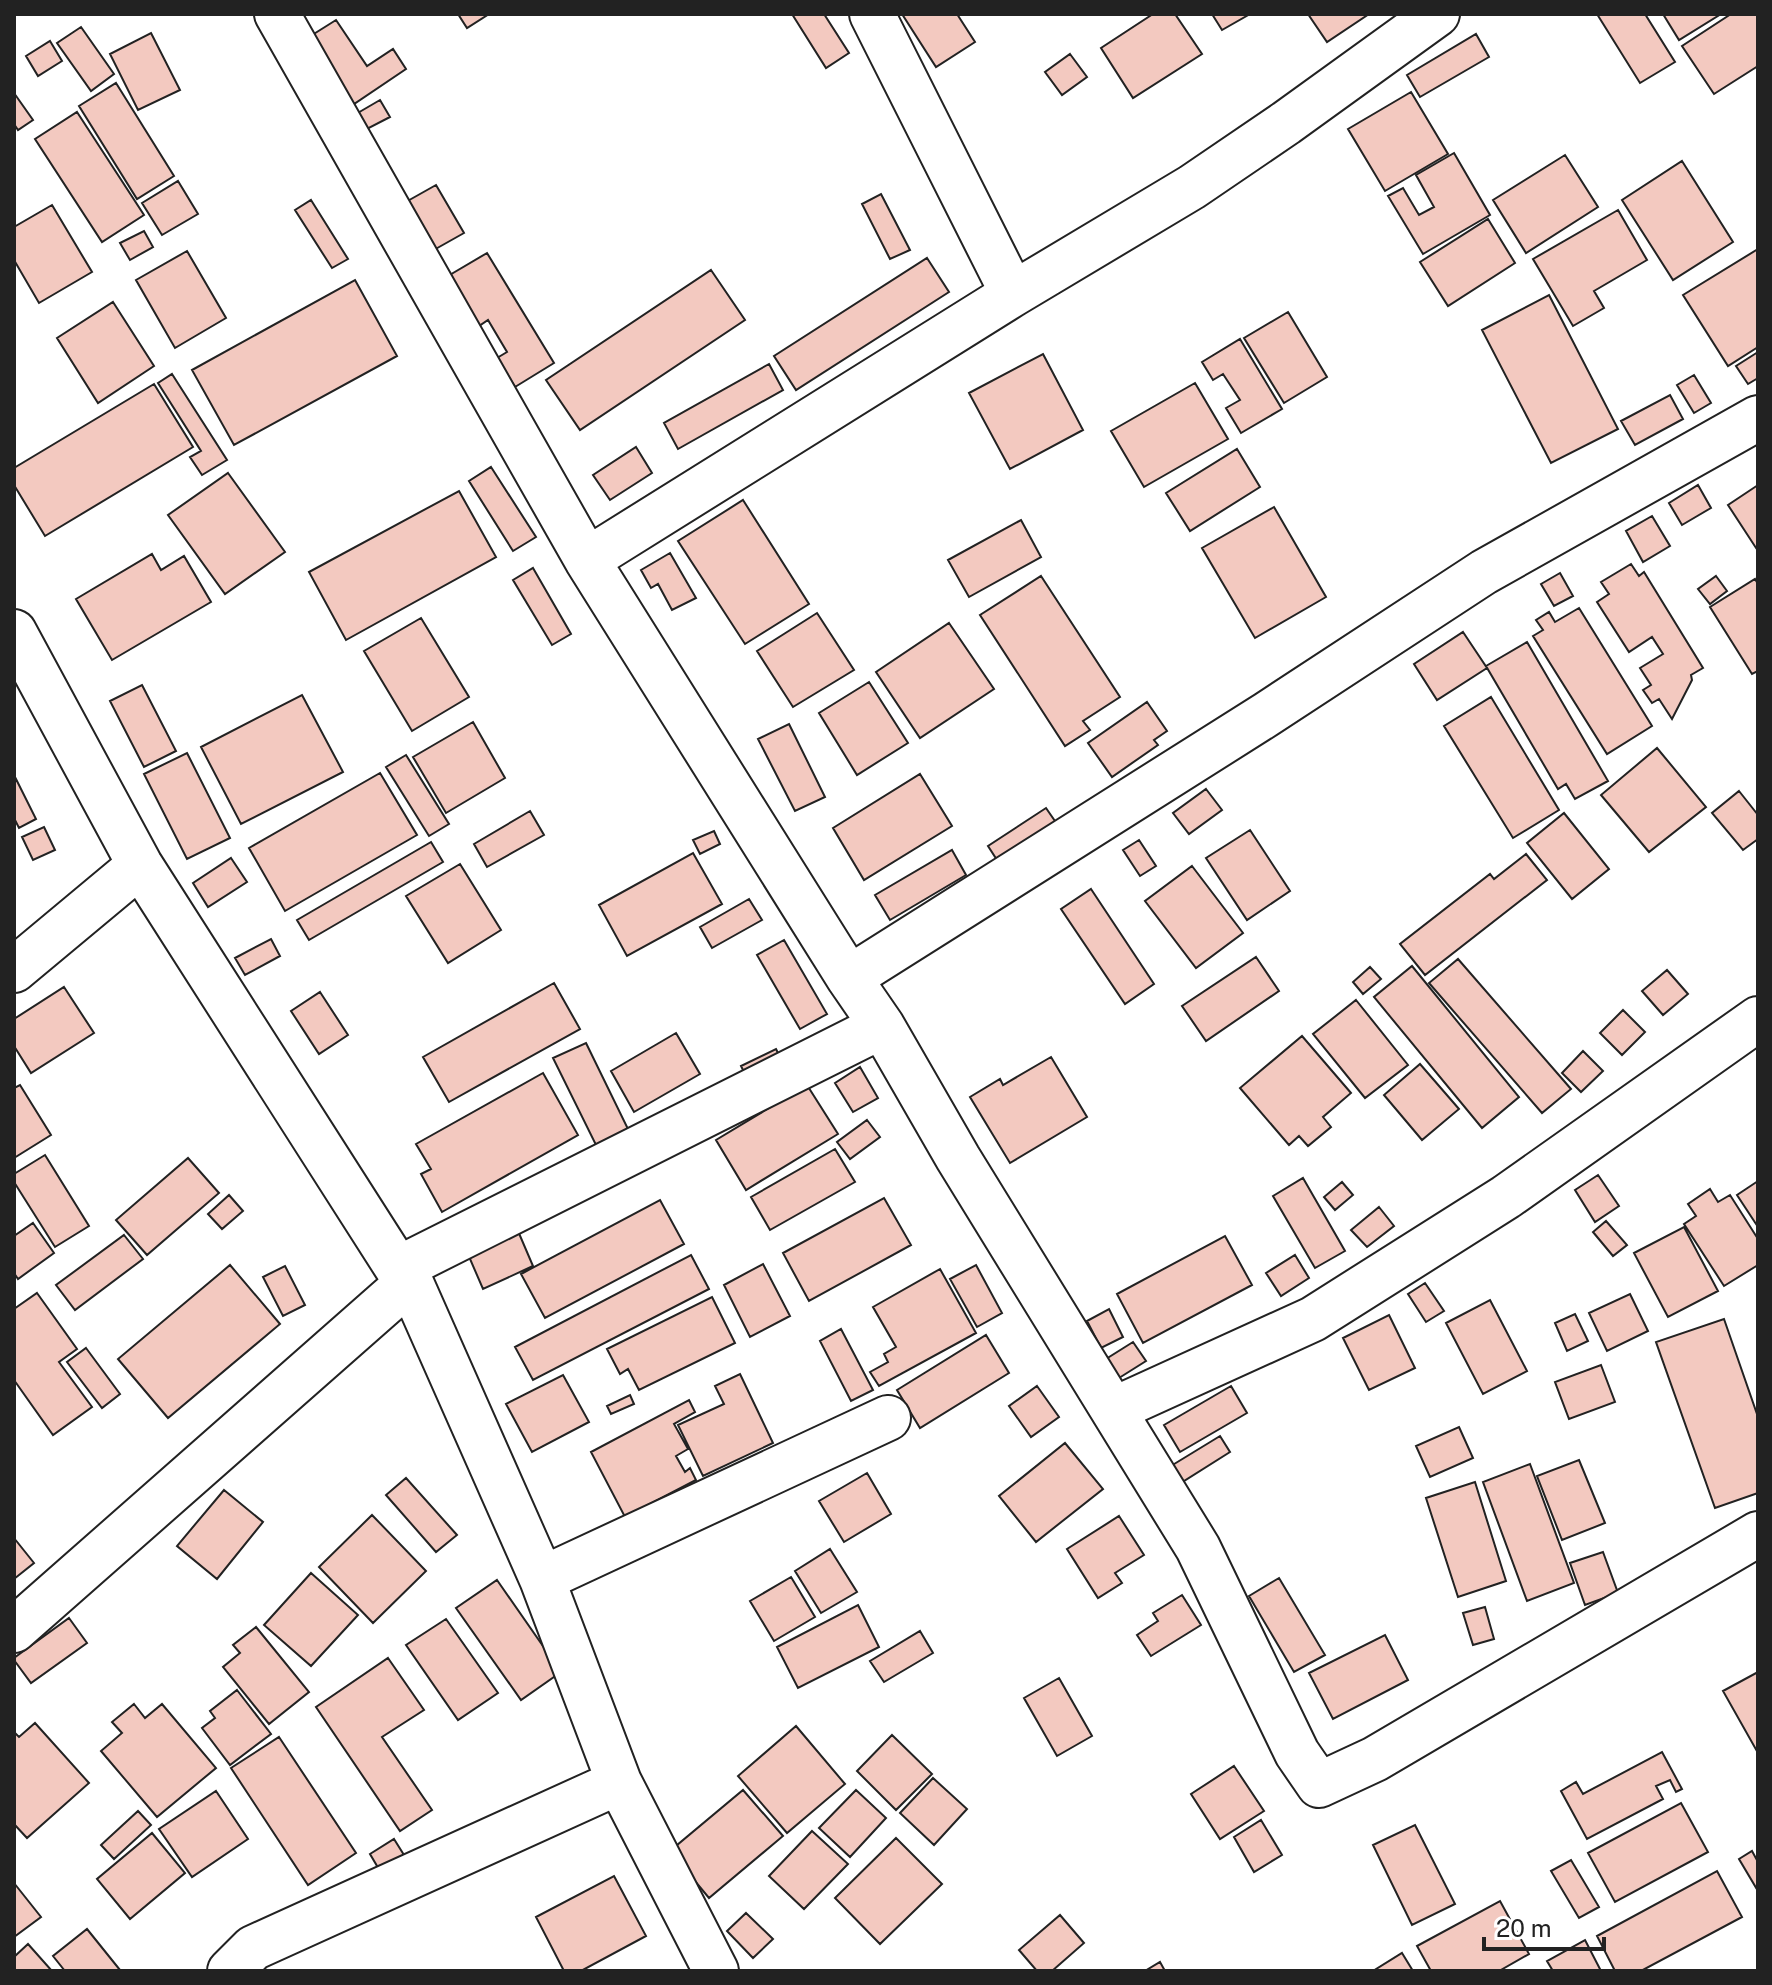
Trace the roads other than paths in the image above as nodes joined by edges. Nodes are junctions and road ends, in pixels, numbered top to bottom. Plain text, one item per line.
1 (277, 14) edge
2 (872, 14) edge
3 (1437, 14) edge
4 (1013, 294) junction
5 (1755, 427) edge
6 (587, 560) junction
7 (14, 632) edge
8 (140, 865) junction
9 (14, 970) edge
10 (849, 978) junction
11 (1758, 1019) edge
12 (882, 1026) junction
13 (404, 1275) junction
14 (1113, 1410) junction
15 (888, 1418) dead end
16 (1758, 1534) edge
17 (542, 1579) junction
18 (14, 1630) edge
19 (619, 1782) junction
20 (230, 1971) edge
21 (716, 1971) edge

1 - 6 street
2 - 4 street
3 - 4 street
4 - 6 street
5 - 10 street
6 - 10 street
7 - 8 street
8 - 9 street
8 - 13 street
10 - 12 street
11 - 14 street
12 - 13 street
12 - 14 street
13 - 17 street
13 - 18 street
14 - 16 street
15 - 17 street
17 - 19 street
19 - 20 street
19 - 21 street

